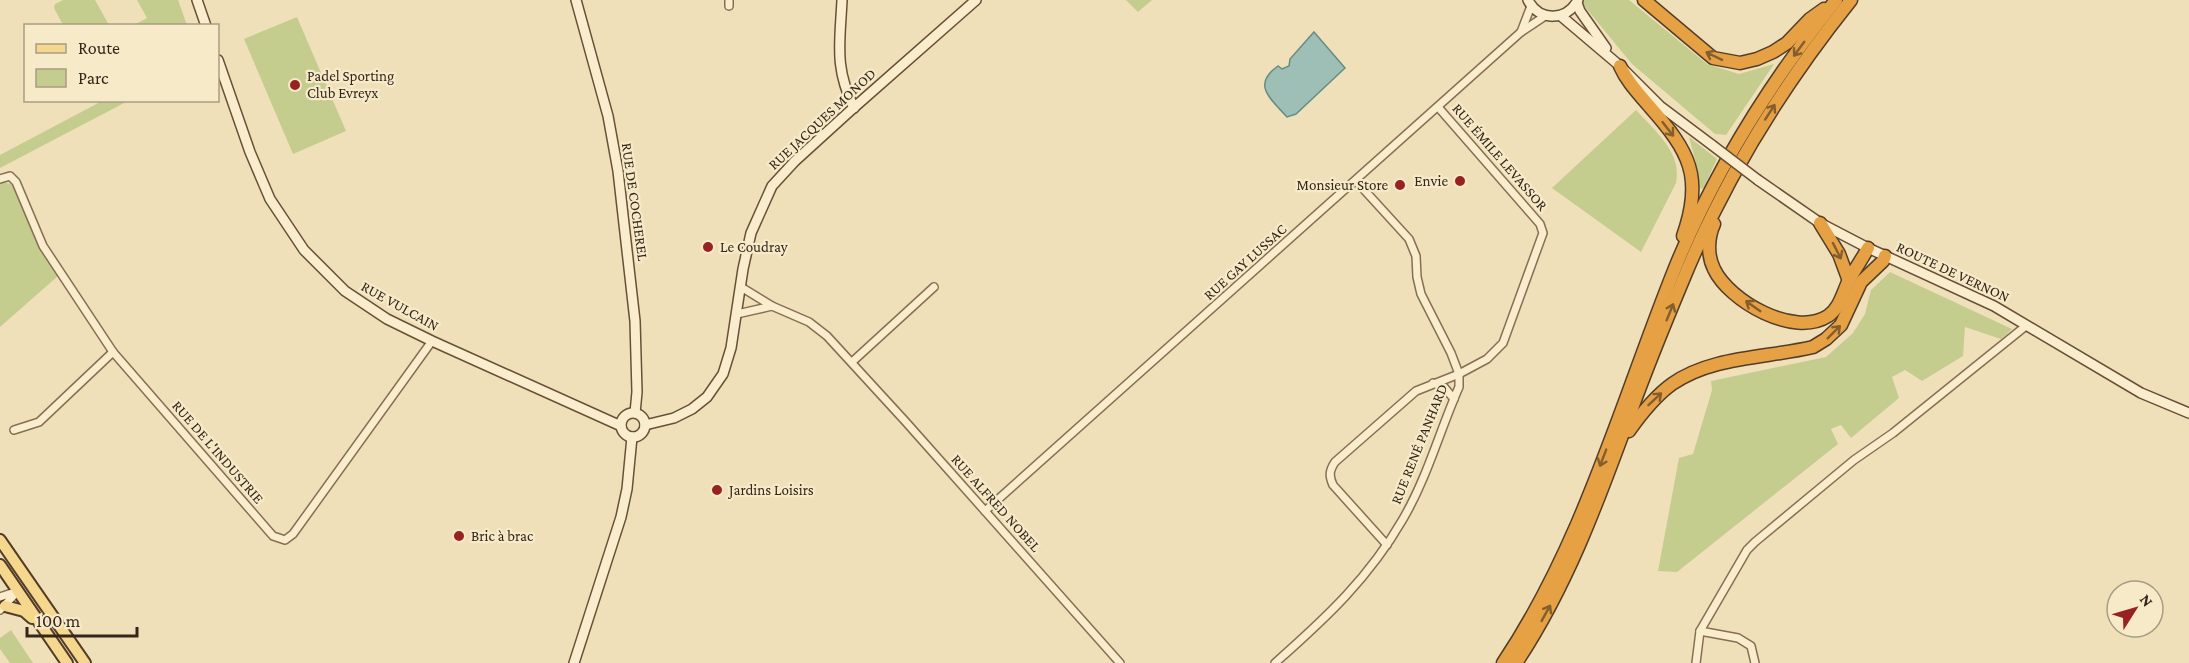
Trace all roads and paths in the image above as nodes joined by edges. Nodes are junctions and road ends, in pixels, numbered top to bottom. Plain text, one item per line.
1 (196, 0) edge
2 (576, 0) edge
3 (842, 0) edge
4 (976, 0) edge
5 (1644, 0) edge
6 (1851, 0) edge
7 (1577, 1) edge
8 (1835, 1) edge
9 (1529, 3) edge
10 (1545, 15) junction
11 (1561, 16) junction
12 (205, 24) edge
13 (1521, 32) junction
14 (219, 63) edge
15 (1620, 66) junction
16 (1438, 107) junction
17 (854, 108) junction
18 (0, 178) edge
19 (1730, 180) junction
20 (1356, 181) junction
21 (1820, 223) junction
22 (1868, 248) junction
23 (1885, 256) junction
24 (1676, 266) junction
25 (1849, 281) junction
26 (741, 287) junction
27 (934, 287) dead end
28 (772, 306) junction
29 (737, 314) junction
30 (2027, 325) junction
31 (432, 341) junction
32 (113, 352) junction
33 (852, 362) junction
34 (1459, 374) junction
35 (1433, 383) junction
36 (1454, 399) junction
37 (635, 413) junction
38 (2189, 413) edge
39 (645, 425) junction
40 (621, 426) junction
41 (14, 430) dead end
42 (632, 437) junction
43 (1619, 445) junction
44 (985, 511) junction
45 (0, 540) edge
46 (1387, 544) junction
47 (0, 565) edge
48 (25, 587) junction
49 (2, 604) edge
50 (43, 628) junction
51 (1700, 631) junction
52 (67, 663) edge
53 (83, 663) edge
54 (574, 663) edge
55 (1120, 663) edge
56 (1275, 663) edge
57 (1503, 663) edge
58 (1516, 663) edge
59 (1696, 663) edge
60 (1755, 663) edge

1 - 12 street
2 - 37 street, RUE DE COCHEREL
3 - 17 street
4 - 17 street, RUE JACQUES MONOD
8 -> 5 highway
19 -> 6 highway
7 - 11 street
7 - 15 street
8 -> 24 highway
9 - 10 street
9 - 13 street, RUE GAY LUSSAC
10 - 11 street
10 - 13 street, RUE GAY LUSSAC
11 - 15 street
13 - 16 street, RUE GAY LUSSAC
14 - 31 street, RUE VULCAIN
15 - 21 street, ROUTE DE VERNON, bridge
15 -> 24 highway
16 - 20 street, RUE GAY LUSSAC
16 - 34 street, RUE ÉMILE LEVASSOR
17 - 26 street, RUE JACQUES MONOD
18 - 32 street, RUE DE L'INDUSTRIE
25 -> 19 highway
43 -> 19 highway
20 - 34 street, RUE RENÉ PANHARD
20 - 44 street, RUE GAY LUSSAC
21 - 22 street, ROUTE DE VERNON
21 -> 25 highway
22 - 23 street, ROUTE DE VERNON
22 - 25 highway
23 - 30 street, ROUTE DE VERNON
43 -> 23 highway
24 -> 57 highway
26 - 28 street, RUE ALFRED NOBEL
26 - 29 street, RUE JACQUES MONOD
27 - 33 street
28 - 29 street
28 - 33 street, RUE ALFRED NOBEL
29 - 39 street, RUE JACQUES MONOD
30 - 38 street, ROUTE DE VERNON
30 - 51 street
31 - 32 street, RUE DE L'INDUSTRIE
31 - 40 street, RUE VULCAIN
32 - 41 street
33 - 44 street, RUE ALFRED NOBEL
34 - 35 street
34 - 36 street, RUE RENÉ PANHARD
35 - 36 street
35 - 46 street
36 - 46 street, RUE RENÉ PANHARD
37 - 39 street
37 - 40 street
39 - 42 street
40 - 42 street
42 - 54 street
58 -> 43 highway
44 - 55 street, RUE ALFRED NOBEL
45 - 48 main road
46 - 56 street, RUE RENÉ PANHARD
47 - 48 main road
48 - 49 street
48 - 50 main road
48 - 53 main road
49 - 50 main road
50 - 52 main road
51 - 59 street
51 - 60 street

